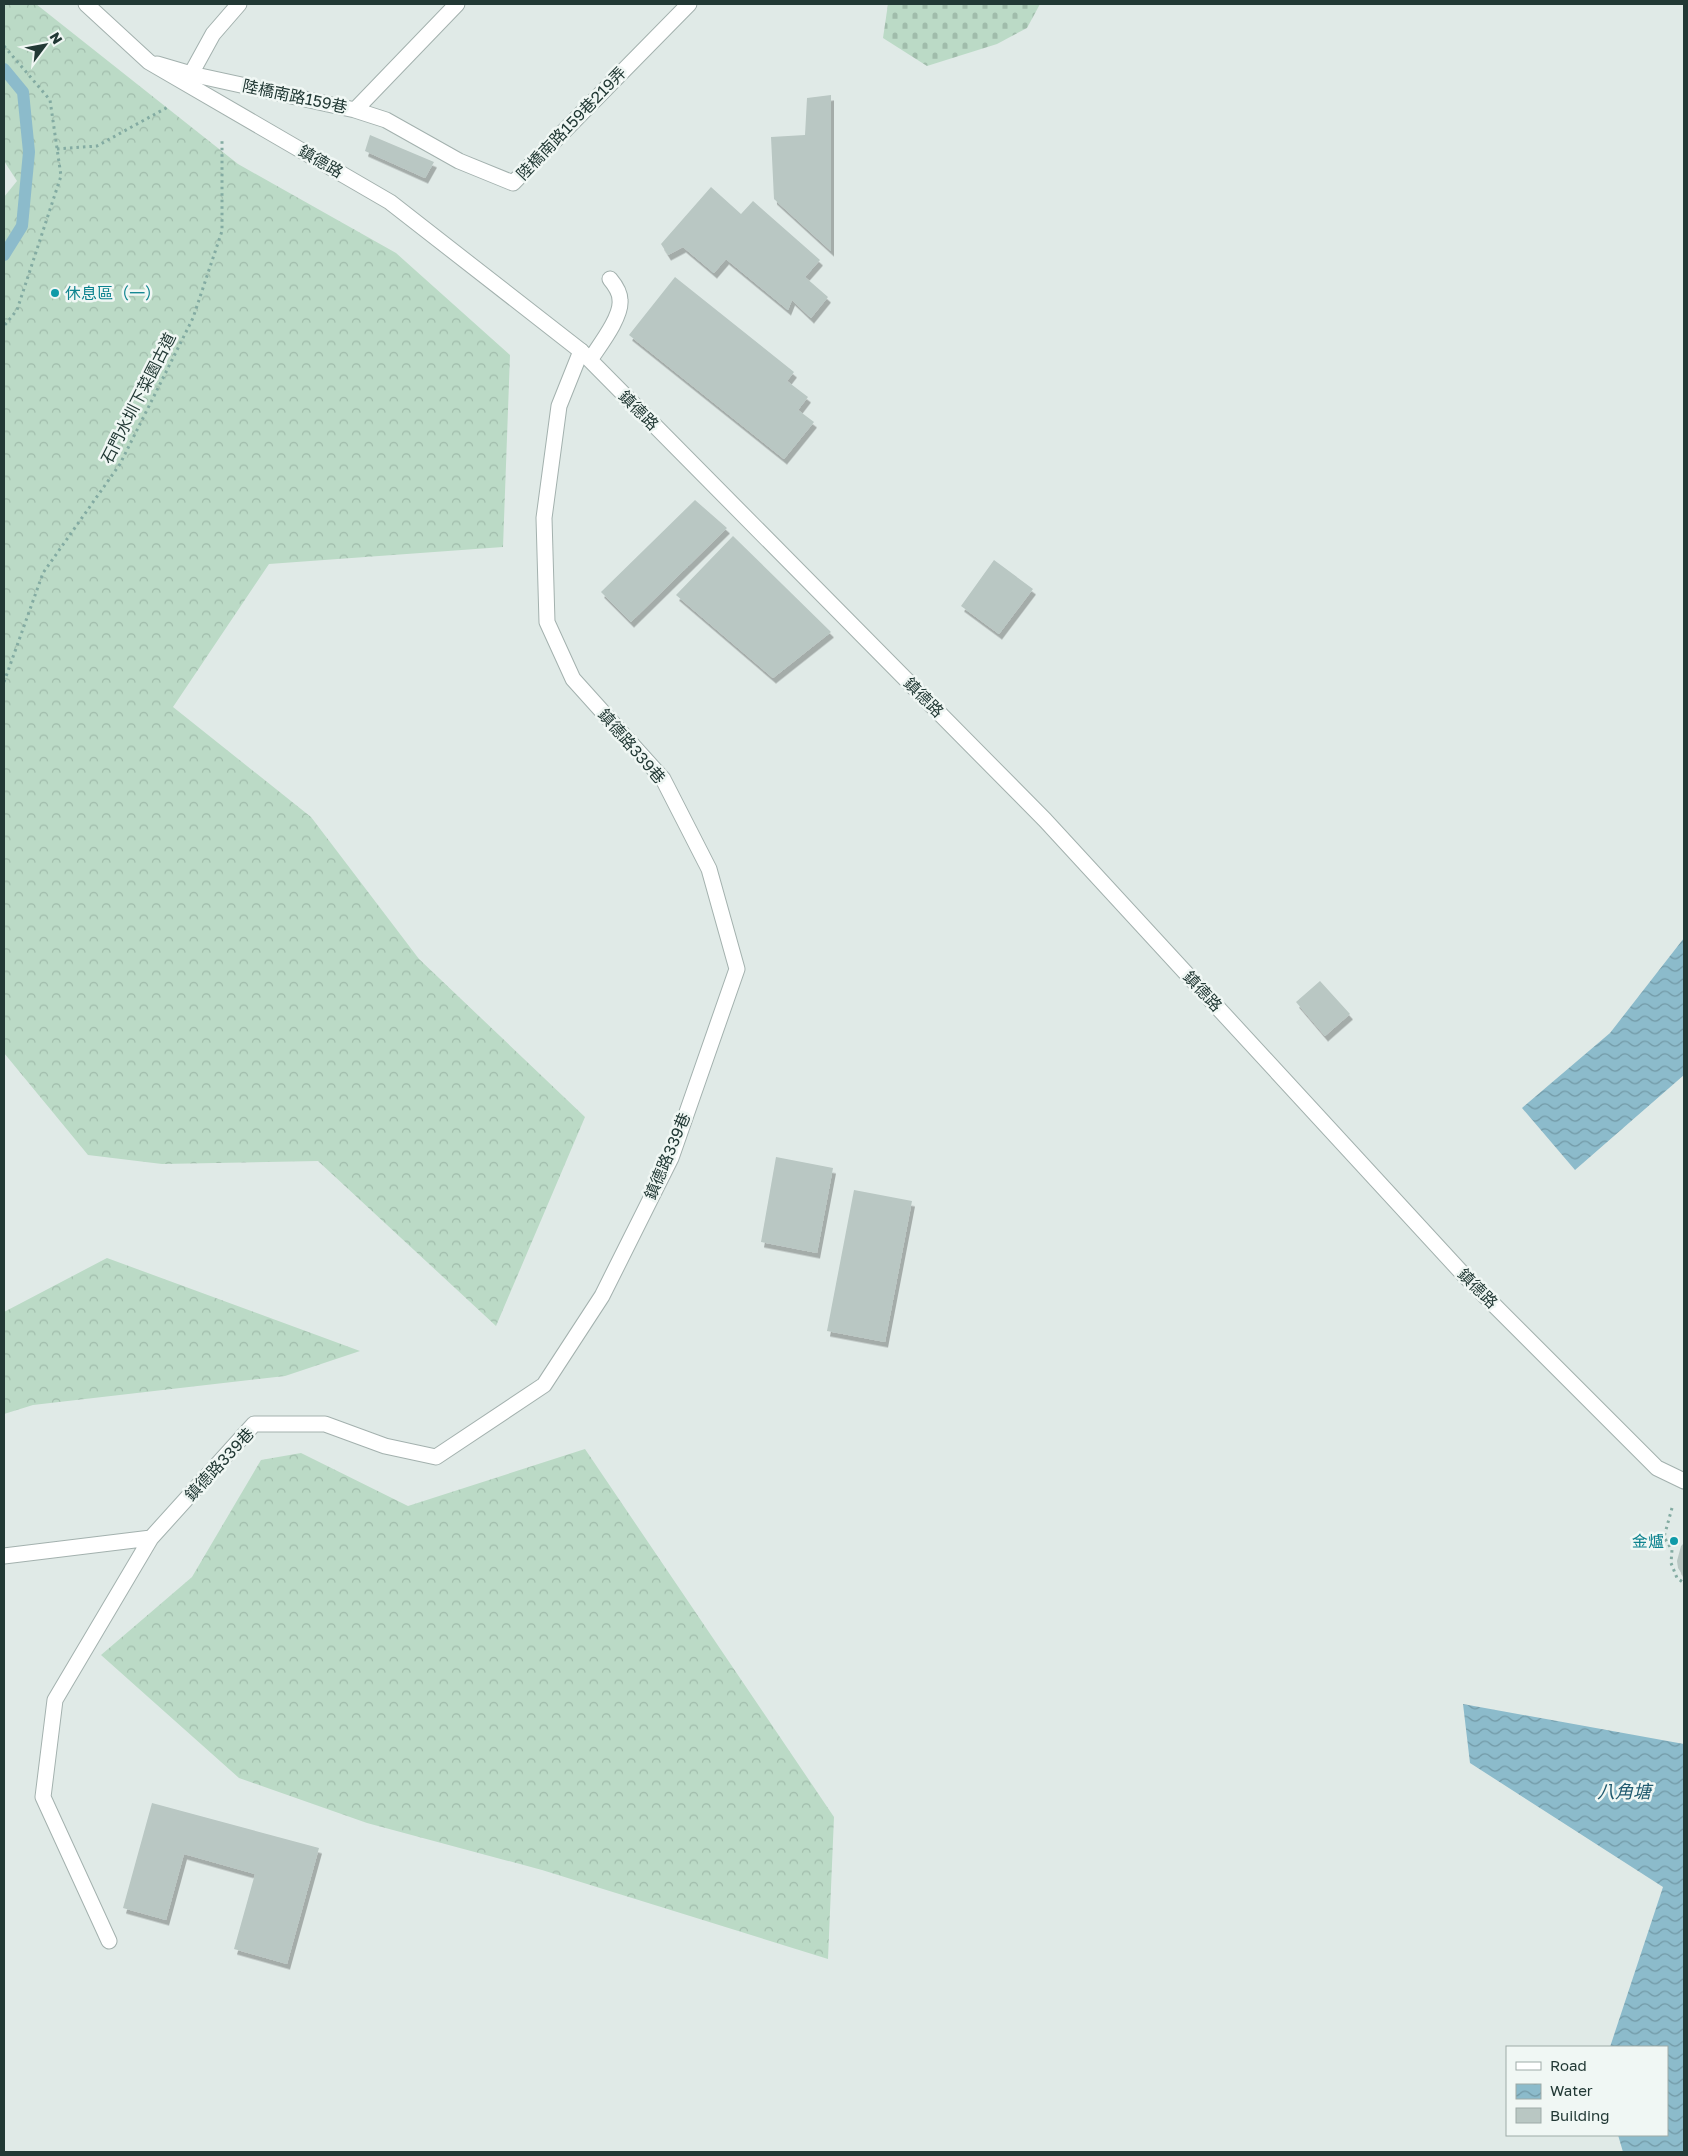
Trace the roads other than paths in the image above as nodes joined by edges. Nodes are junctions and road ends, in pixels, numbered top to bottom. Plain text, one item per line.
1 (86, 4) edge
2 (239, 4) edge
3 (458, 4) edge
4 (689, 4) edge
5 (149, 62) junction
6 (191, 74) junction
7 (355, 110) junction
8 (610, 279) dead end
9 (585, 355) junction
10 (1682, 1480) edge
11 (151, 1538) junction
12 (4, 1556) edge
13 (109, 1941) dead end

1 - 5 street, 鎮德路
2 - 6 street
3 - 7 street, 陸橋南路159巷
4 - 7 street, 陸橋南路159巷219弄
5 - 6 street, 陸橋南路159巷
5 - 9 street, 鎮德路
6 - 7 street, 陸橋南路159巷
8 - 9 street, 鎮德路339巷
9 - 10 street, 鎮德路
9 - 11 street, 鎮德路339巷
11 - 12 street
11 - 13 street, 鎮德路339巷

